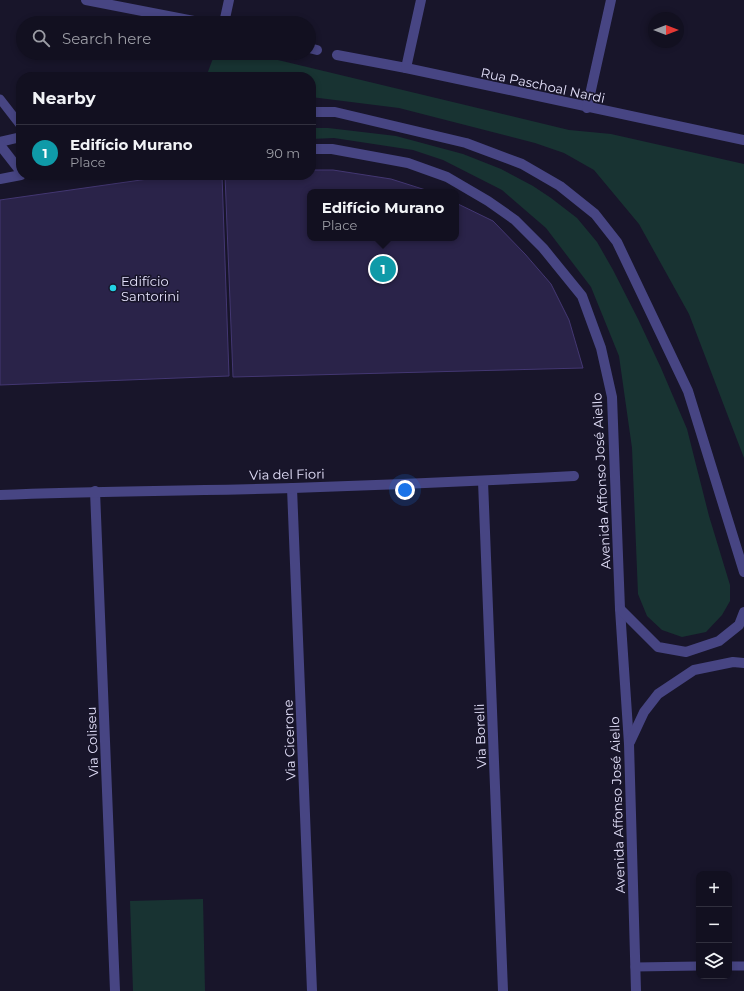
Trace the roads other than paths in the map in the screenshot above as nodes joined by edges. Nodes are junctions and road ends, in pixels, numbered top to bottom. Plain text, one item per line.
1 (86, 0) edge
2 (229, 0) edge
3 (421, 0) edge
4 (611, 0) edge
5 (168, 16) edge
6 (226, 16) edge
7 (337, 56) dead end
8 (406, 68) junction
9 (0, 99) edge
10 (587, 108) junction
11 (316, 112) edge
12 (16, 120) edge
13 (16, 138) edge
14 (744, 140) edge
15 (0, 144) edge
16 (316, 149) edge
17 (16, 166) edge
18 (16, 174) edge
19 (0, 179) edge
20 (574, 476) dead end
21 (483, 481) junction
22 (292, 488) junction
23 (95, 491) junction
24 (0, 495) edge
25 (744, 572) edge
26 (620, 610) junction
27 (744, 612) edge
28 (744, 662) edge
29 (629, 744) junction
30 (696, 966) edge
31 (732, 966) edge
32 (744, 966) edge
33 (635, 967) junction
34 (115, 991) edge
35 (312, 991) edge
36 (503, 991) edge
37 (636, 991) edge

1 - 5 street
2 - 6 street
3 - 8 street
4 - 10 street
7 - 8 street, Rua Paschoal Nardi
8 - 10 street, Rua Paschoal Nardi
9 - 12 lane
10 - 14 street, Rua Paschoal Nardi
11 - 25 street
13 - 15 street
15 - 17 street
16 - 26 street, Avenida Affonso José Aiello
18 - 19 street
20 - 21 street, Via del Fiori
21 - 22 street, Via del Fiori
21 - 36 street, Via Borelli
22 - 23 street, Via del Fiori
22 - 35 street, Via Cicerone
23 - 24 street, Via del Fiori
23 - 34 street, Via Coliseu
26 - 27 street
26 - 29 street, Avenida Affonso José Aiello
28 - 29 street
29 - 33 street, Avenida Affonso José Aiello
30 - 33 lane
31 - 32 lane
33 - 37 street, Avenida Affonso José Aiello

